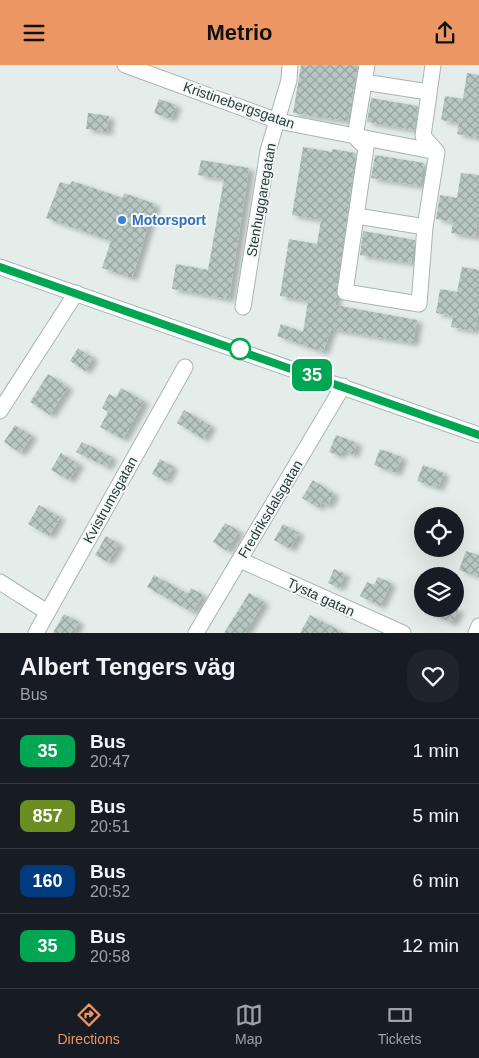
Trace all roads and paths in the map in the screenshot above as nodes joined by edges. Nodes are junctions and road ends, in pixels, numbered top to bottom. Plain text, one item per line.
1 (125, 65) edge
2 (290, 65) edge
3 (367, 65) edge
4 (433, 65) edge
5 (364, 82) junction
6 (428, 92) junction
7 (278, 121) junction
8 (355, 137) junction
9 (437, 152) junction
10 (357, 216) junction
11 (425, 227) junction
12 (4, 267) edge
13 (76, 293) junction
14 (243, 307) dead end
15 (185, 367) dead end
16 (343, 385) junction
17 (0, 411) edge
18 (479, 435) edge
19 (240, 560) junction
20 (0, 582) edge
21 (47, 612) junction
22 (479, 626) edge
23 (36, 633) edge
24 (196, 633) edge
25 (403, 633) edge
26 (476, 633) edge

1 - 7 street, Kristinebergsgatan
2 - 7 street, Stenhuggaregatan
3 - 5 street
4 - 6 street
5 - 6 street
5 - 8 street
6 - 9 street
7 - 8 street, Kristinebergsgatan
7 - 14 street, Stenhuggaregatan
8 - 9 street, Kristinebergsgatan
8 - 10 street
9 - 11 street
10 - 11 street
10 - 11 street
12 - 13 street
13 - 16 street
13 - 17 street
15 - 21 street, Kvistrumsgatan
16 - 18 street
16 - 19 street, Fredriksdalsgatan
19 - 24 street, Fredriksdalsgatan
19 - 25 street, Tysta gatan
20 - 21 street
21 - 23 street, Kvistrumsgatan
22 - 26 street

